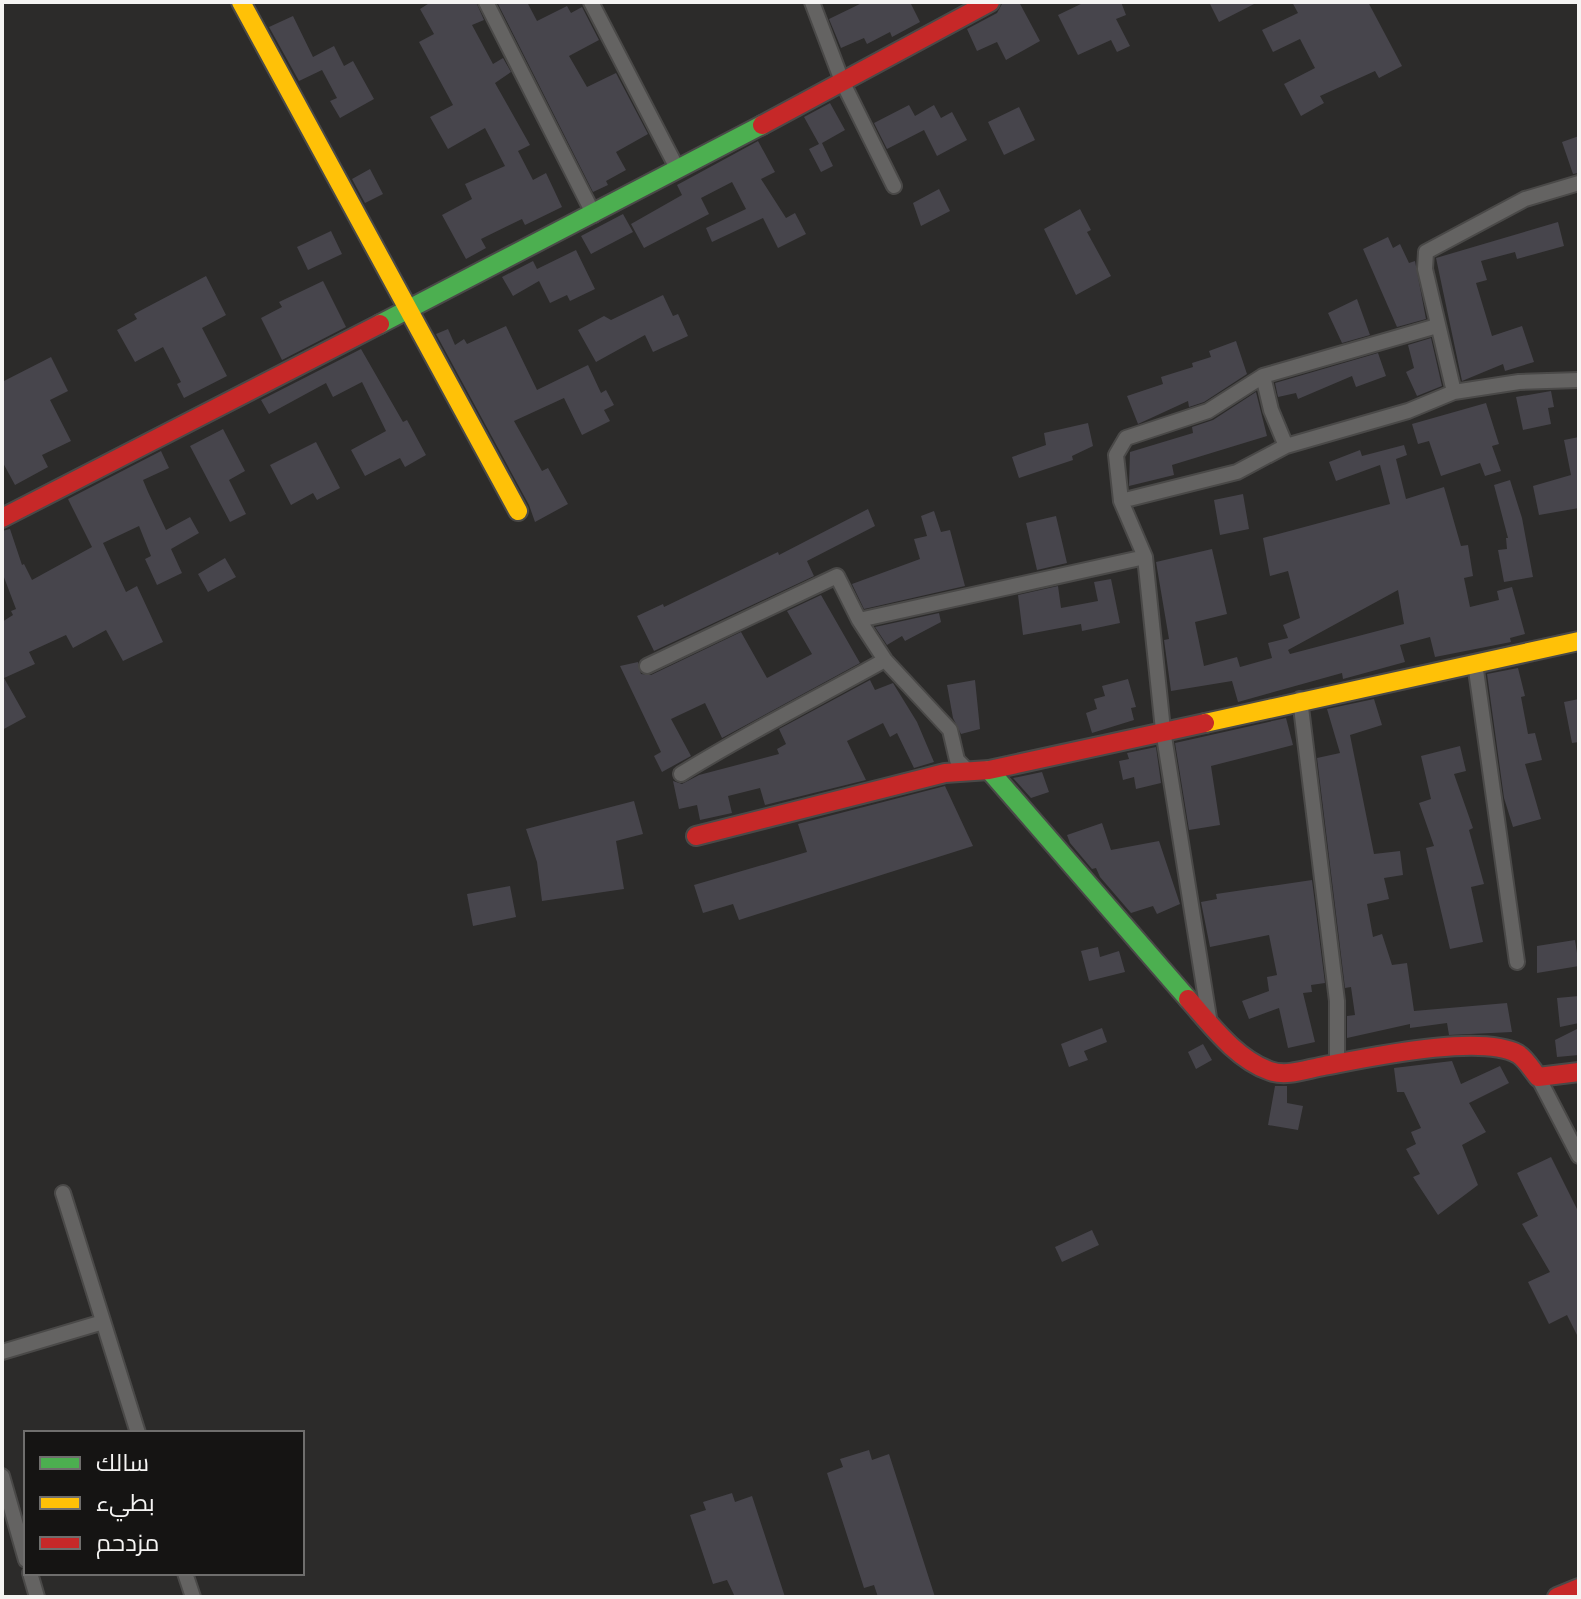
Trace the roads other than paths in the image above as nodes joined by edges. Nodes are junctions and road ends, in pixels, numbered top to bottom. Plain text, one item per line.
1 (241, 2) edge
2 (486, 2) edge
3 (591, 2) edge
4 (812, 2) edge
5 (990, 2) edge
6 (842, 81) junction
7 (677, 168) junction
8 (1579, 183) edge
9 (894, 186) dead end
10 (594, 215) junction
11 (407, 312) junction
12 (1437, 326) junction
13 (1263, 376) junction
14 (1579, 380) edge
15 (1454, 392) junction
16 (1286, 446) junction
17 (1121, 501) junction
18 (518, 511) dead end
19 (2, 518) edge
20 (1145, 557) junction
21 (859, 620) junction
22 (1579, 641) edge
23 (885, 660) junction
24 (1475, 663) junction
25 (647, 666) dead end
26 (1300, 699) junction
27 (1163, 730) junction
28 (967, 770) junction
29 (989, 770) junction
30 (681, 774) dead end
31 (696, 836) dead end
32 (1517, 962) dead end
33 (1210, 1024) junction
34 (1337, 1065) junction
35 (1579, 1072) edge
36 (1538, 1077) junction
37 (1579, 1156) edge
38 (63, 1193) dead end
39 (103, 1322) junction
40 (2, 1352) edge
41 (137, 1431) edge
42 (2, 1476) edge
43 (24, 1553) edge
44 (31, 1575) edge
45 (186, 1575) edge
46 (1579, 1588) edge
47 (37, 1597) edge
48 (193, 1597) edge
49 (1557, 1597) edge

1 - 11 street
2 - 10 street
3 - 7 street
4 - 6 street
5 - 6 street
6 - 7 street
6 - 9 street
7 - 10 street
8 - 12 street
10 - 11 street
11 - 18 street
11 - 19 street
12 - 13 street
12 - 15 street
13 - 16 street
13 - 17 street
14 - 15 street
15 - 16 street
16 - 17 street
17 - 20 street
20 - 21 street
20 - 27 street
21 - 23 street
21 - 25 street
22 - 24 street
23 - 28 street
23 - 30 street
24 - 26 street
24 - 32 street
26 - 27 street
26 - 34 street
27 - 29 street
27 - 33 street
28 - 29 street
28 - 31 street
29 - 33 street
33 - 34 street
34 - 36 street
35 - 36 street
36 - 37 street
38 - 39 street
39 - 40 street
39 - 41 street
42 - 43 street
44 - 47 street
45 - 48 street
46 - 49 street

